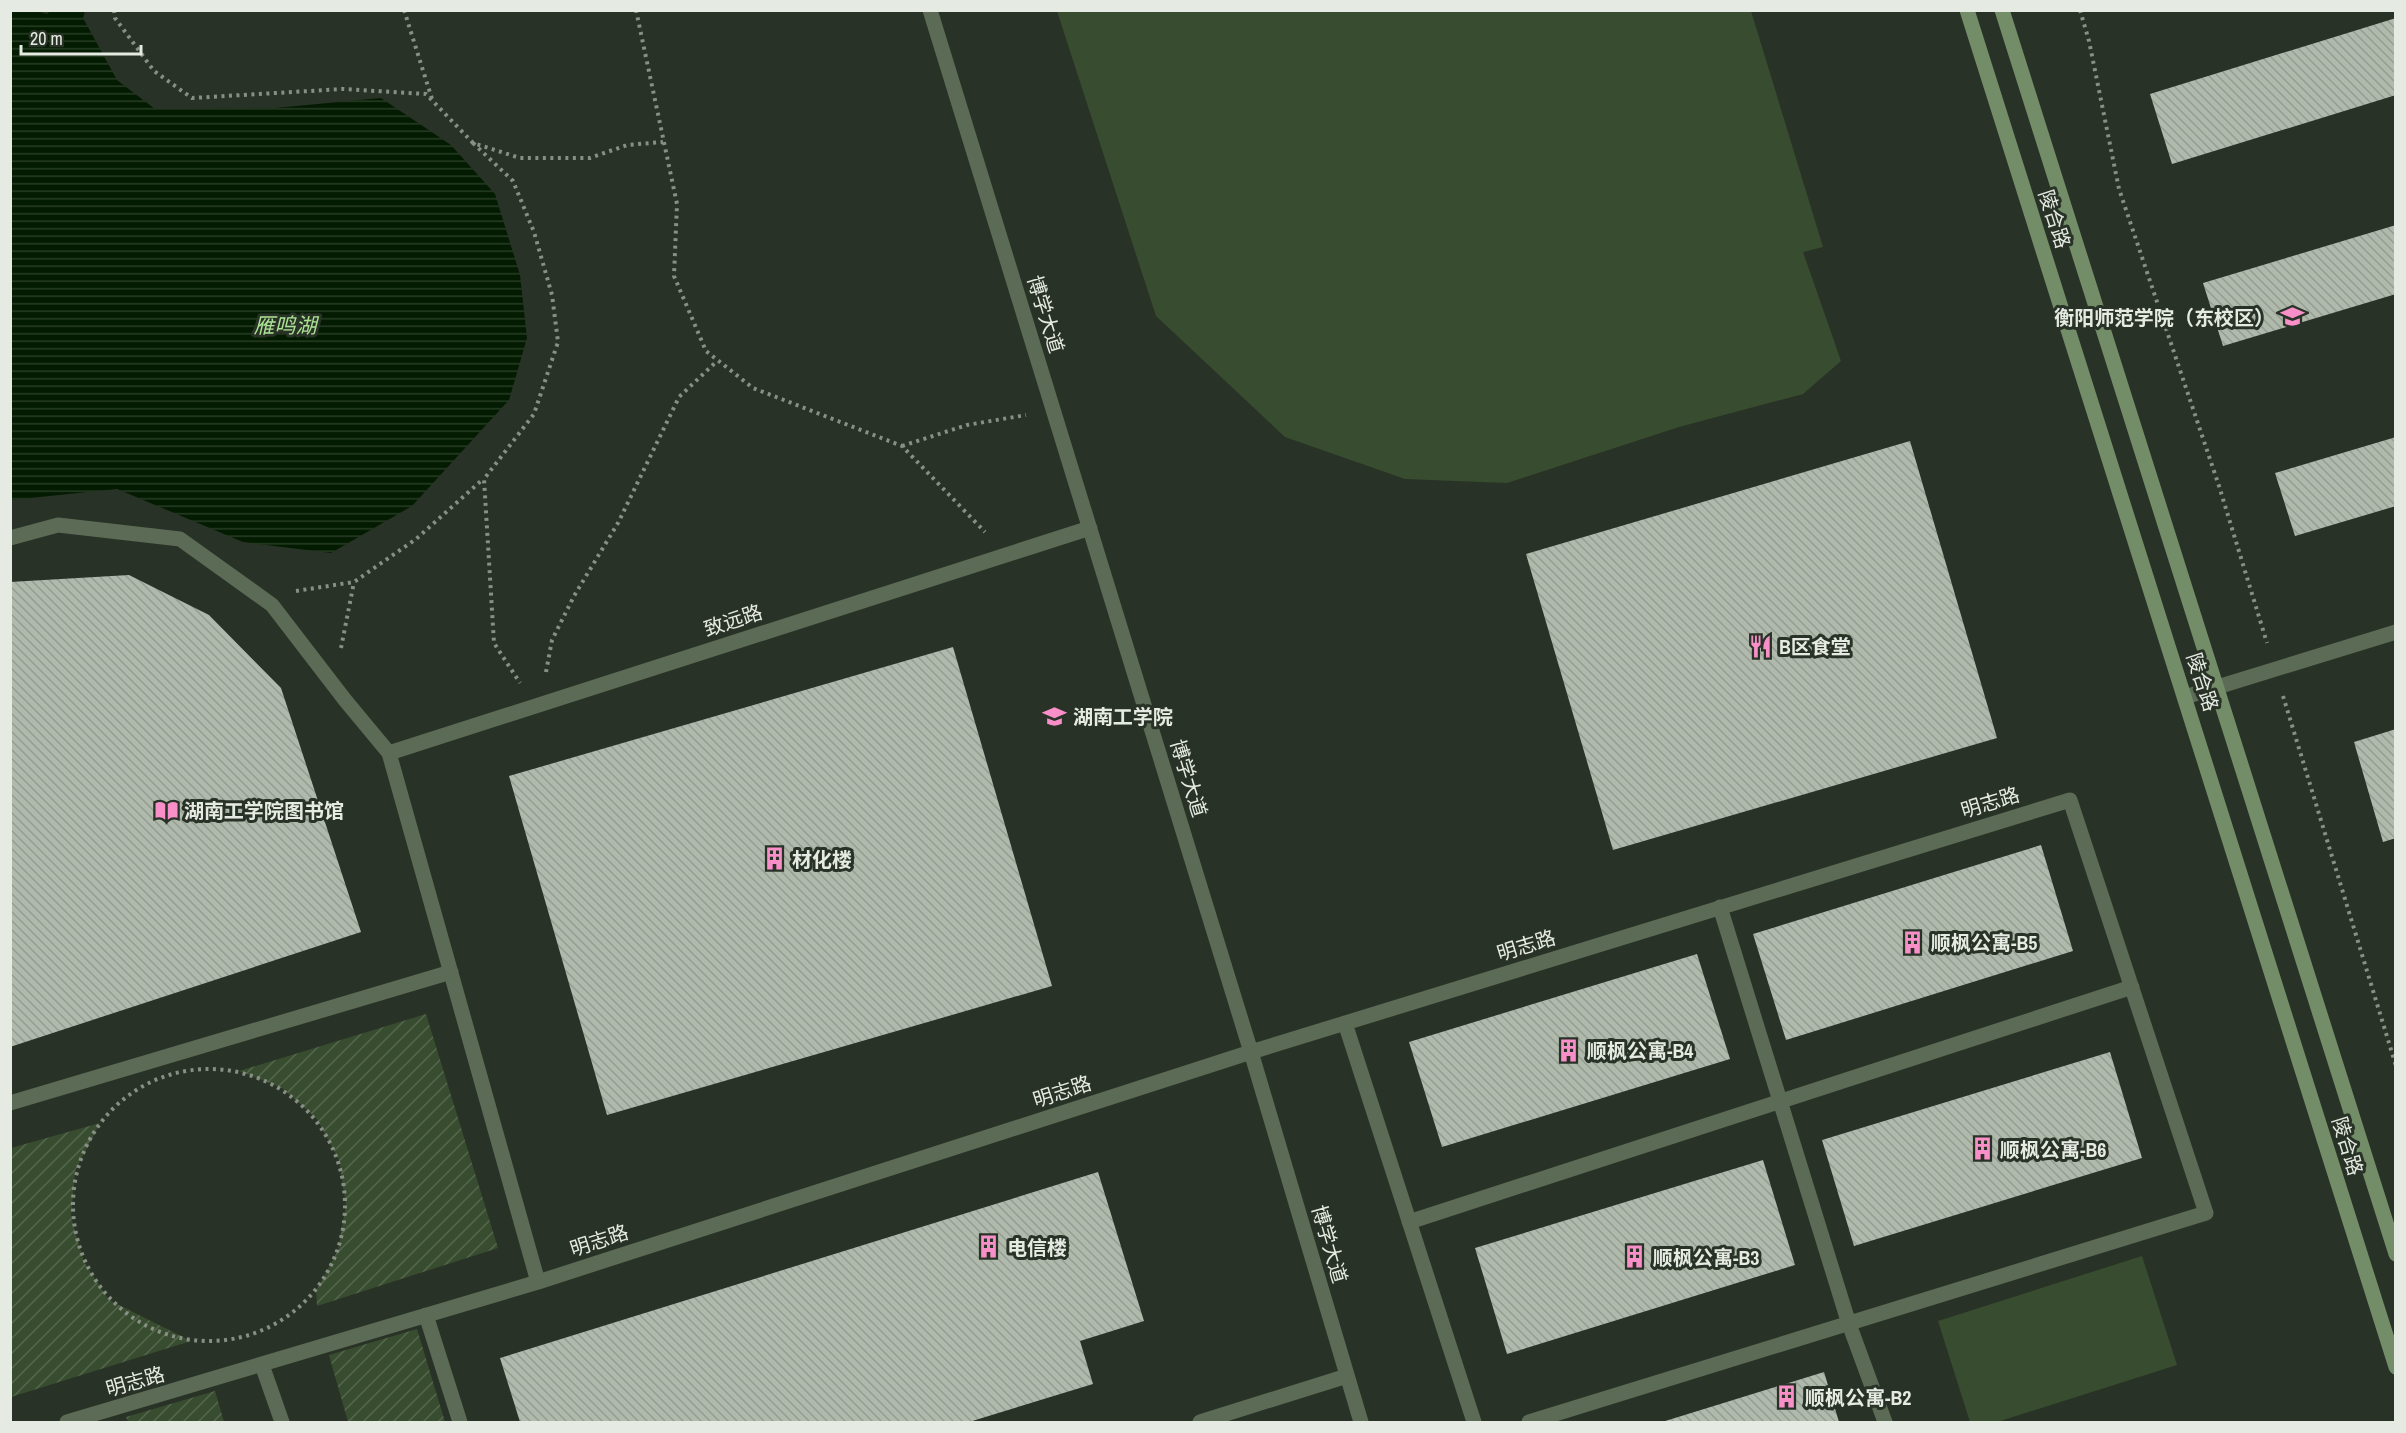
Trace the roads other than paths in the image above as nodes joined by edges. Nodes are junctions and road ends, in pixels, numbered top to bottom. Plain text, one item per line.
1 (930, 10) edge
2 (1967, 10) edge
3 (2002, 10) edge
4 (1090, 528) junction
5 (10, 538) edge
6 (2396, 632) edge
7 (2216, 686) junction
8 (2186, 697) junction
9 (389, 753) junction
10 (1720, 907) junction
11 (451, 972) junction
12 (2132, 987) junction
13 (1345, 1023) junction
14 (1251, 1052) junction
15 (1780, 1101) junction
16 (10, 1103) edge
17 (1409, 1222) junction
18 (2396, 1254) edge
19 (538, 1282) junction
20 (426, 1315) junction
21 (1849, 1324) junction
22 (262, 1365) junction
23 (2396, 1367) edge
24 (1347, 1376) junction
25 (94, 1419) edge
26 (67, 1422) edge
27 (282, 1422) edge
28 (460, 1422) edge
29 (1200, 1422) edge
30 (1361, 1422) edge
31 (1474, 1422) edge
32 (1529, 1422) edge
33 (1885, 1422) edge

1 - 4 street, 博学大道
2 - 8 street, 陵合路
3 - 7 street, 陵合路
4 - 9 street, 致远路
4 - 14 street, 博学大道
5 - 9 street
6 - 7 street
7 - 8 street
7 - 18 street, 陵合路
8 - 23 street, 陵合路
9 - 11 street
10 - 12 street, 明志路
10 - 13 street, 明志路
10 - 15 street
11 - 16 street
11 - 19 street
12 - 15 street
12 - 21 street
13 - 14 street, 明志路
13 - 17 street
14 - 19 street, 明志路
14 - 24 street, 博学大道
15 - 17 street
15 - 21 street
17 - 31 street
19 - 20 street, 明志路
20 - 22 street, 明志路
20 - 28 street
21 - 32 street
21 - 33 street
22 - 25 street, 明志路
22 - 27 street
24 - 29 street
24 - 30 street, 博学大道
25 - 26 street, 明志路

